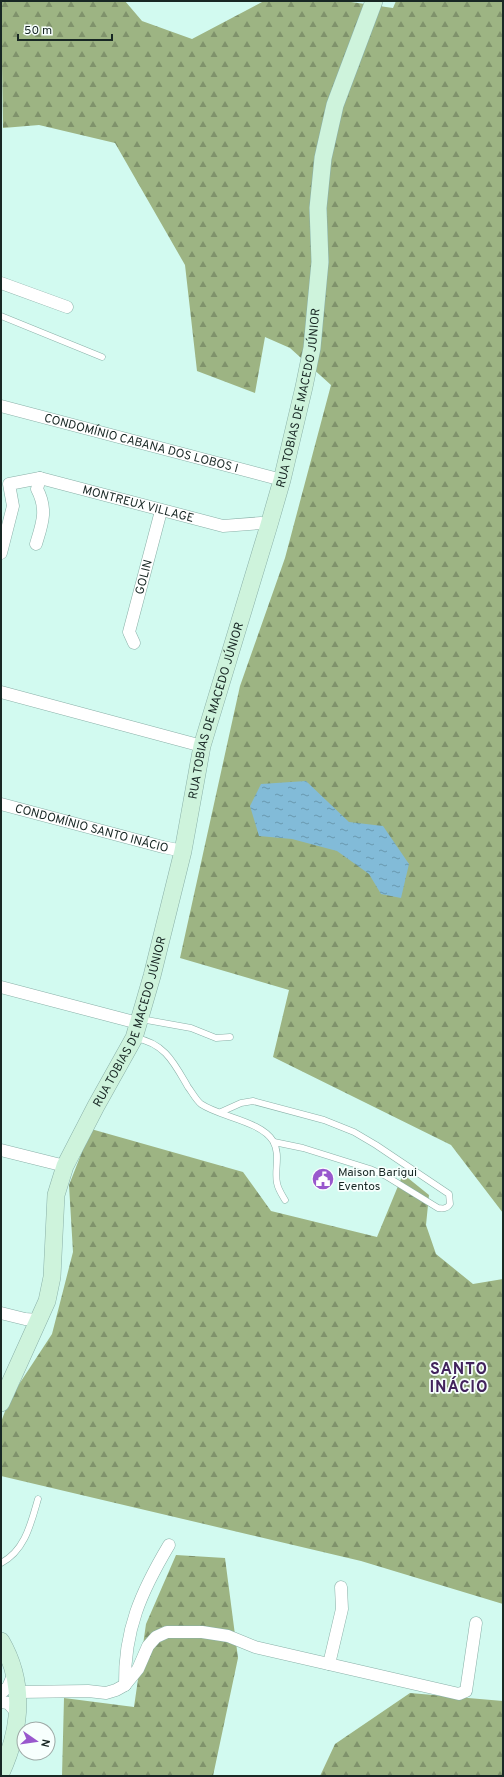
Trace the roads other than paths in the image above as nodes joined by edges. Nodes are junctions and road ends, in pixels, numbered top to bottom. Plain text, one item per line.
1 (374, 1) edge
2 (1, 283) edge
3 (67, 307) dead end
4 (1, 316) edge
5 (102, 357) dead end
6 (1, 406) edge
7 (40, 478) junction
8 (282, 480) junction
9 (161, 511) junction
10 (269, 525) junction
11 (36, 544) dead end
12 (1, 553) edge
13 (134, 643) dead end
14 (1, 692) edge
15 (202, 746) junction
16 (1, 804) edge
17 (183, 851) junction
18 (1, 986) edge
19 (137, 1027) junction
20 (230, 1037) dead end
21 (221, 1112) junction
22 (274, 1142) junction
23 (1, 1150) edge
24 (65, 1166) junction
25 (285, 1200) dead end
26 (1, 1313) edge
27 (38, 1320) junction
28 (1, 1403) edge
29 (38, 1499) dead end
30 (169, 1545) dead end
31 (1, 1563) edge
32 (341, 1587) dead end
33 (476, 1623) dead end
34 (1, 1641) edge
35 (328, 1664) junction
36 (14, 1673) junction
37 (125, 1685) junction
38 (19, 1692) junction
39 (1, 1693) edge
40 (1, 1702) edge
41 (18, 1714) junction
42 (1, 1773) edge

1 - 8 street, RUA TOBIAS DE MACEDO JÚNIOR
2 - 3 street
4 - 5 lane
6 - 8 street, CONDOMÍNIO CABANA DOS LOBOS I
7 - 9 street, MONTREUX VILLAGE
7 - 11 street
7 - 12 street, MONTREUX VILLAGE
8 - 10 street, RUA TOBIAS DE MACEDO JÚNIOR
9 - 10 street, MONTREUX VILLAGE
9 - 13 street, GOLIN
10 - 15 street, RUA TOBIAS DE MACEDO JÚNIOR
14 - 15 street
15 - 17 street, RUA TOBIAS DE MACEDO JÚNIOR
16 - 17 street, CONDOMÍNIO SANTO INÁCIO
17 - 19 street, RUA TOBIAS DE MACEDO JÚNIOR
18 - 19 street
19 - 20 lane
19 - 21 lane
19 - 24 street, RUA TOBIAS DE MACEDO JÚNIOR
21 - 22 lane
21 - 22 lane
22 - 25 lane
23 - 24 street
24 - 27 street, RUA TOBIAS DE MACEDO JÚNIOR
26 - 27 street
27 - 28 street, RUA TOBIAS DE MACEDO JÚNIOR
29 - 31 lane
30 - 37 street
32 - 35 street
33 - 35 street
34 - 36 street
35 - 37 street
36 - 38 street
36 - 39 street
37 - 38 street
38 - 41 street
40 - 41 street
41 - 42 street

